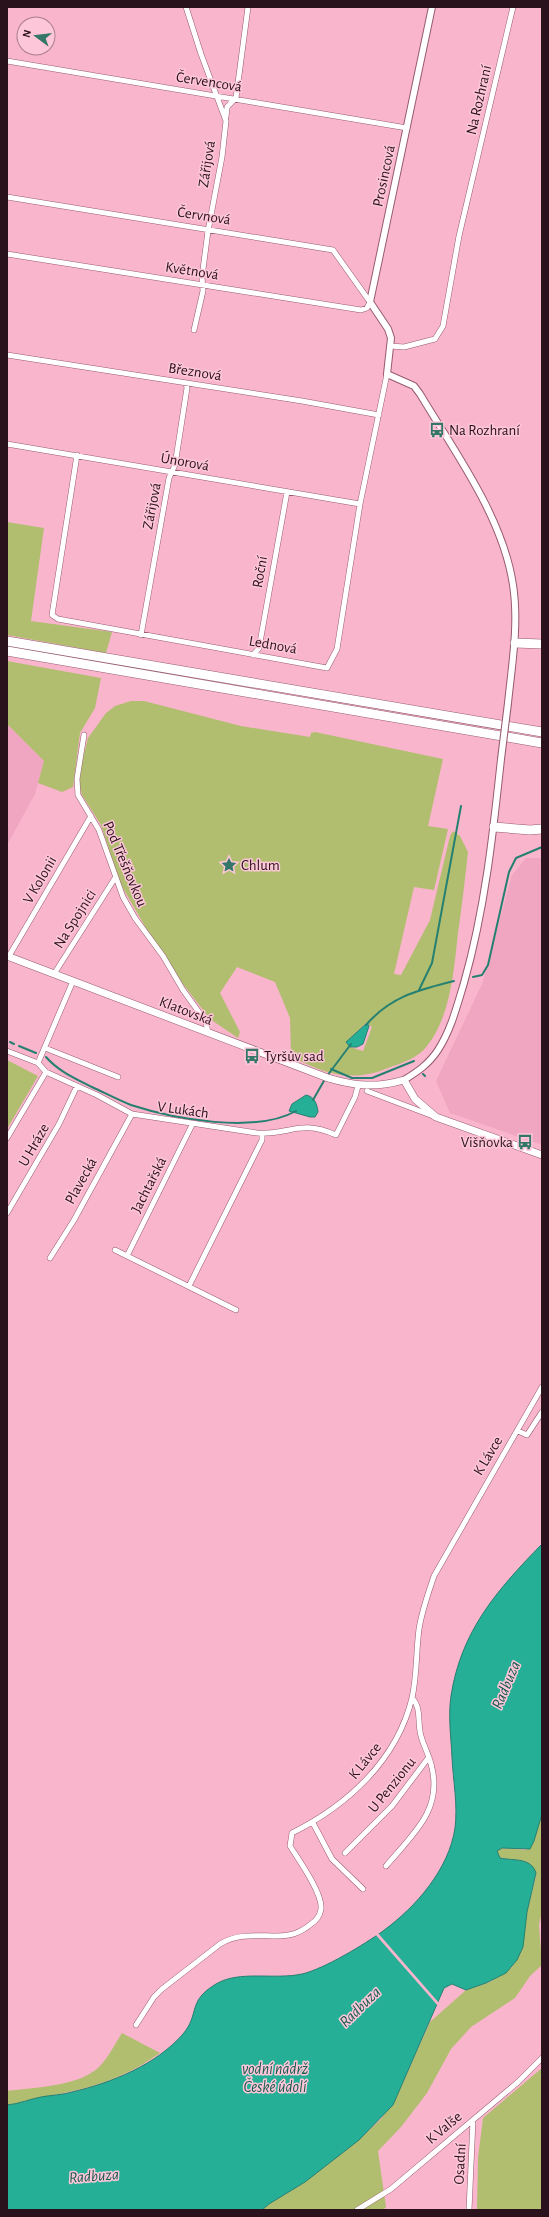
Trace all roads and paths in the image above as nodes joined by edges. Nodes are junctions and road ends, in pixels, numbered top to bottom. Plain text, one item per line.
1 (186, 7) edge
2 (248, 7) edge
3 (432, 7) edge
4 (513, 7) edge
5 (7, 60) edge
6 (216, 95) junction
7 (236, 98) junction
8 (226, 121) junction
9 (407, 128) junction
10 (7, 197) edge
11 (208, 228) junction
12 (7, 254) edge
13 (202, 284) junction
14 (370, 302) junction
15 (194, 330) dead end
16 (390, 346) junction
17 (7, 355) edge
18 (388, 374) junction
19 (186, 383) junction
20 (379, 415) junction
21 (7, 444) edge
22 (77, 455) junction
23 (172, 472) junction
24 (287, 492) junction
25 (360, 504) junction
26 (141, 635) junction
27 (7, 641) edge
28 (515, 643) junction
29 (542, 644) edge
30 (7, 651) edge
31 (254, 655) junction
32 (423, 712) junction
33 (542, 727) edge
34 (542, 732) edge
35 (84, 735) dead end
36 (492, 735) junction
37 (542, 743) edge
38 (542, 749) edge
39 (91, 816) junction
40 (494, 827) junction
41 (542, 829) edge
42 (115, 878) junction
43 (8, 956) edge
44 (54, 974) junction
45 (73, 981) junction
46 (208, 1033) junction
47 (45, 1048) junction
48 (7, 1051) edge
49 (38, 1063) junction
50 (46, 1072) junction
51 (118, 1077) dead end
52 (404, 1080) junction
53 (77, 1086) junction
54 (358, 1086) junction
55 (367, 1091) dead end
56 (132, 1114) junction
57 (436, 1117) junction
58 (192, 1125) junction
59 (262, 1133) junction
60 (7, 1138) edge
61 (542, 1155) edge
62 (7, 1213) edge
63 (115, 1250) dead end
64 (127, 1256) junction
65 (50, 1258) dead end
66 (189, 1286) junction
67 (236, 1310) dead end
68 (542, 1387) edge
69 (542, 1412) edge
70 (518, 1431) junction
71 (412, 1698) junction
72 (429, 1757) junction
73 (313, 1822) junction
74 (345, 1853) dead end
75 (386, 1866) dead end
76 (363, 1889) dead end
77 (136, 2025) dead end
78 (542, 2058) edge
79 (473, 2120) junction
80 (357, 2210) edge
81 (469, 2210) edge

1 - 6 street, Zářijová
2 - 7 street
3 - 9 street, Prosincová
4 - 16 street, Na Rozhraní
5 - 6 street, Červencová
6 - 7 street, Červencová
6 - 8 street, Zářijová
7 - 8 street
7 - 9 street, Červencová
8 - 11 street, Zářijová
9 - 14 street, Prosincová
10 - 11 street, Červnová
11 - 13 street, Zářijová
11 - 14 street, Červnová
12 - 13 street, Květnová
13 - 14 street, Květnová
13 - 15 street, Zářijová
14 - 16 street
16 - 18 street, Lednová
17 - 19 street, Březnová
18 - 20 street, Lednová
18 - 28 street
19 - 20 street, Březnová
19 - 23 street, Zářijová
20 - 25 street, Lednová
21 - 22 street, Únorová
22 - 23 street, Únorová
22 - 26 street, Lednová
23 - 24 street, Únorová
23 - 26 street, Zářijová
24 - 25 street, Únorová
24 - 31 street, Roční
25 - 31 street, Lednová
26 - 31 street, Lednová
27 - 32 highway
28 - 29 highway
28 - 40 street, bridge
30 - 36 highway
32 - 33 highway
32 - 34 highway
35 - 39 street, Pod Třešňovkou
36 - 37 highway
36 - 38 highway
39 - 42 street, Pod Třešňovkou
39 - 43 street, V Kolonii
40 - 41 highway
40 - 52 street
42 - 44 street, Na Spojnici
42 - 46 street, Pod Třešňovkou
43 - 44 main road, Klatovská
44 - 45 main road, Klatovská
45 - 46 main road, Klatovská
45 - 47 street
46 - 54 main road, Klatovská
47 - 49 street
47 - 51 street
48 - 49 street, V Lukách
49 - 50 street, V Lukách
50 - 53 street, V Lukách
50 - 60 street
52 - 54 main road, Klatovská
52 - 57 main road
53 - 56 street, V Lukách
53 - 62 street, U Hráze
54 - 59 street, V Lukách
55 - 57 street
56 - 58 street, V Lukách
56 - 65 street, Plavecká
57 - 61 main road
58 - 59 street, V Lukách
58 - 64 street, Jachtařská
59 - 66 street
63 - 64 street
64 - 66 street
66 - 67 street
68 - 70 street, K Lávce
69 - 70 street
70 - 71 street, K Lávce
71 - 72 street, U Penzionu
71 - 73 street, K Lávce
72 - 74 street, U Penzionu
72 - 75 street
73 - 76 street
73 - 77 street, K Lávce
78 - 79 street, K Valše
79 - 80 street, K Valše
79 - 81 street, Osadní

